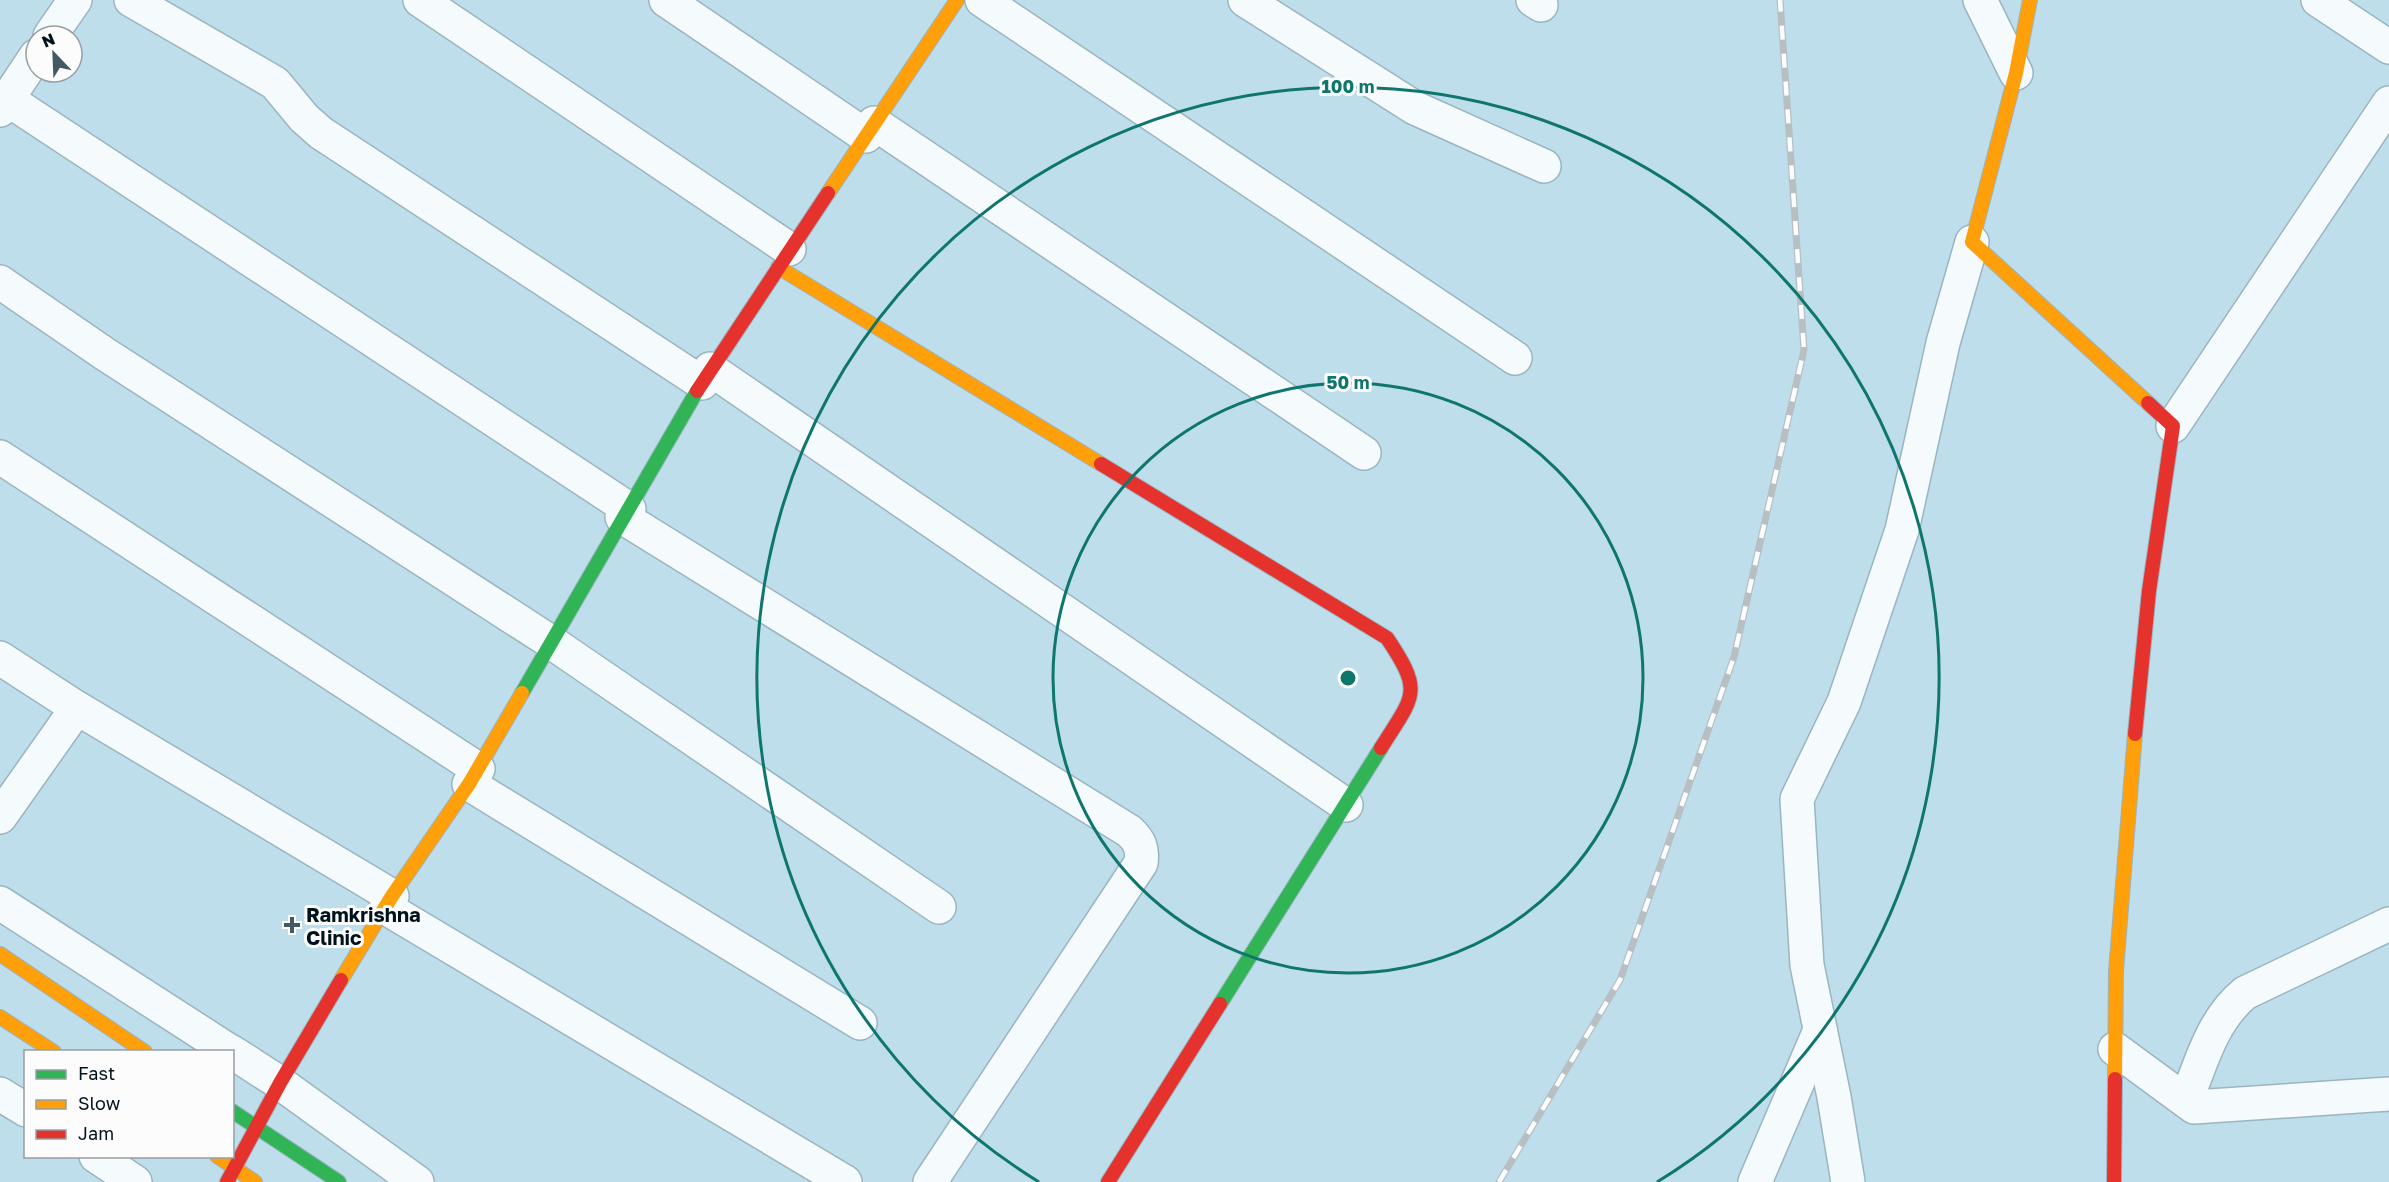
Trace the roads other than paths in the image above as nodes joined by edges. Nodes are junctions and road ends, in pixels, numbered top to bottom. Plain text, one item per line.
1 (75, 0) edge
2 (131, 0) edge
3 (420, 0) edge
4 (666, 0) edge
5 (1245, 0) edge
6 (1980, 0) edge
7 (2030, 0) edge
8 (2318, 0) edge
9 (960, 1) edge
10 (58, 24) edge
11 (2389, 47) edge
12 (2016, 73) junction
13 (24, 74) edge
14 (2389, 103) edge
15 (3, 105) edge
16 (870, 130) junction
17 (1544, 166) dead end
18 (1972, 242) junction
19 (784, 258) junction
20 (0, 282) edge
21 (1515, 358) dead end
22 (706, 376) junction
23 (2173, 426) junction
24 (1364, 453) dead end
25 (0, 457) edge
26 (626, 513) junction
27 (551, 642) junction
28 (0, 658) edge
29 (77, 708) junction
30 (473, 776) junction
31 (1346, 805) junction
32 (0, 817) edge
33 (389, 902) junction
34 (0, 903) edge
35 (939, 907) dead end
36 (2389, 924) edge
37 (0, 954) edge
38 (0, 1017) edge
39 (860, 1023) dead end
40 (1820, 1029) junction
41 (2115, 1049) junction
42 (51, 1050) edge
43 (142, 1050) edge
44 (229, 1050) edge
45 (234, 1053) edge
46 (280, 1083) junction
47 (0, 1094) edge
48 (2389, 1094) edge
49 (2186, 1101) junction
50 (24, 1109) edge
51 (234, 1111) edge
52 (257, 1127) junction
53 (99, 1158) edge
54 (220, 1158) edge
55 (234, 1167) junction
56 (135, 1182) edge
57 (227, 1182) edge
58 (255, 1182) edge
59 (339, 1182) edge
60 (417, 1182) edge
61 (845, 1182) edge
62 (930, 1182) edge
63 (1108, 1182) edge
64 (1755, 1182) edge
65 (1848, 1182) edge
66 (2114, 1182) edge

1 - 10 street
2 - 22 street
3 - 19 street
4 - 16 street
5 - 17 street
6 - 12 street
7 - 12 main road
8 - 11 street
9 - 16 main road
9 - 21 street
12 - 18 main road
13 - 15 street
14 - 23 street
15 - 26 street
16 - 19 main road
16 - 24 street
18 - 23 main road
18 - 40 street
19 - 22 main road
19 - 31 main road
20 - 27 street
22 - 26 main road
22 - 31 street
23 - 41 main road
25 - 30 street
26 - 27 main road
26 - 62 street
27 - 30 main road
27 - 35 street
28 - 29 street
29 - 32 street
29 - 33 street
30 - 33 main road
30 - 39 street
31 - 63 main road
33 - 46 main road
33 - 61 street
34 - 44 street
36 - 49 street
37 - 43 main road
38 - 42 main road
40 - 64 street
40 - 65 street
41 - 49 street
41 - 66 main road
45 - 46 street
46 - 52 main road
46 - 60 street
47 - 50 street
48 - 49 street
51 - 52 main road
52 - 55 main road
52 - 59 main road
53 - 56 street
54 - 55 main road
55 - 57 main road
55 - 58 main road

